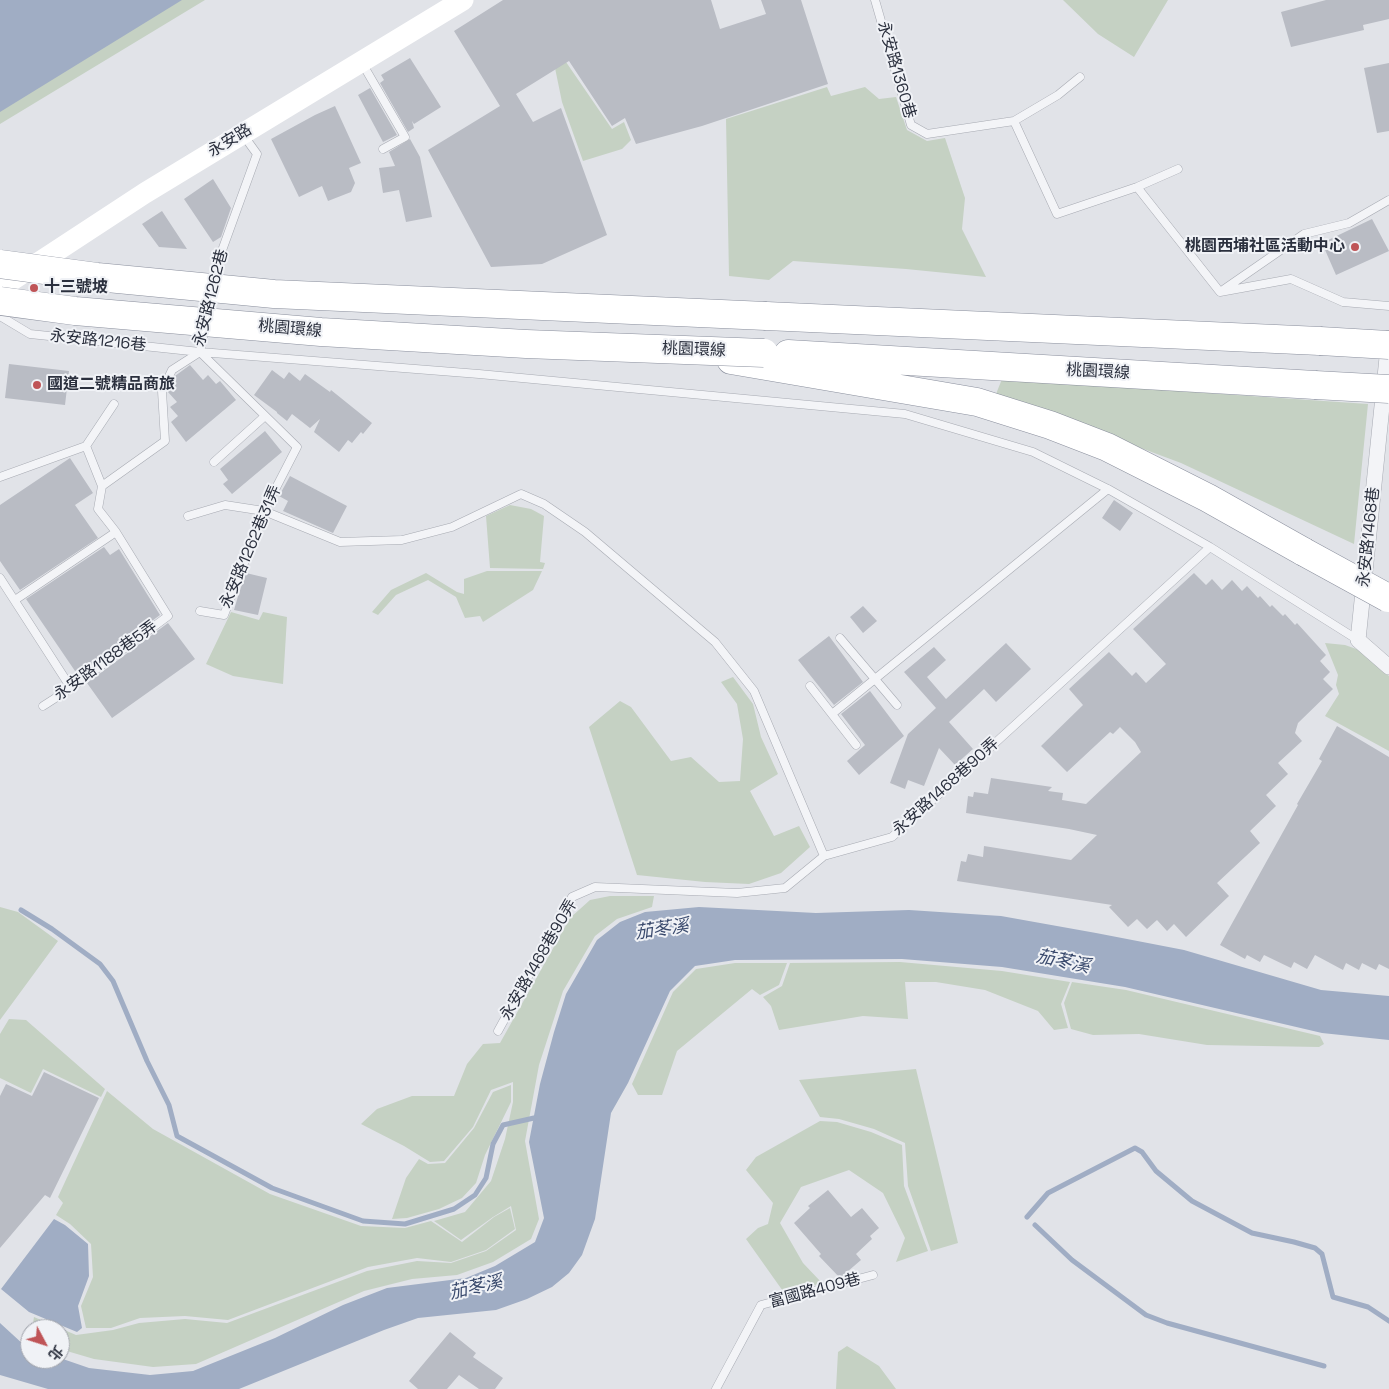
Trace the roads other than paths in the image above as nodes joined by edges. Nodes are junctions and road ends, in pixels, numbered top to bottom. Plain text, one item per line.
1 (463, 0) edge
2 (875, 0) edge
3 (361, 62) junction
4 (1080, 77) dead end
5 (1014, 121) junction
6 (242, 133) junction
7 (383, 149) dead end
8 (1178, 169) dead end
9 (1137, 187) junction
10 (1389, 200) edge
11 (0, 264) edge
12 (0, 288) edge
13 (1220, 292) junction
14 (0, 301) edge
15 (1389, 306) edge
16 (0, 316) edge
17 (1389, 334) edge
18 (1389, 344) edge
19 (200, 352) junction
20 (763, 359) junction
21 (1389, 389) edge
22 (114, 404) dead end
23 (265, 416) junction
24 (86, 446) junction
25 (214, 462) dead end
26 (0, 477) edge
27 (102, 486) junction
28 (1108, 489) junction
29 (264, 511) junction
30 (188, 516) dead end
31 (116, 532) junction
32 (1210, 547) junction
33 (0, 578) edge
34 (1389, 598) edge
35 (15, 600) junction
36 (200, 611) dead end
37 (840, 638) dead end
38 (1358, 640) junction
39 (1389, 667) edge
40 (876, 679) junction
41 (810, 686) dead end
42 (71, 688) junction
43 (897, 705) dead end
44 (43, 706) dead end
45 (832, 714) junction
46 (856, 745) dead end
47 (824, 856) junction
48 (498, 1031) dead end
49 (873, 1275) dead end
50 (716, 1389) edge

1 - 3 main road, 永安路
2 - 5 lane, 永安路1360巷
3 - 6 main road, 永安路
3 - 7 lane
4 - 5 lane
5 - 9 lane
6 - 12 main road, 永安路
6 - 19 lane, 永安路1262巷
8 - 9 lane
9 - 13 lane
10 - 13 lane
11 - 18 highway, 桃園環線, bridge
13 - 15 lane
14 - 20 highway, 桃園環線, bridge
16 - 19 lane, 永安路1216巷
17 - 38 street, 永安路1468巷
19 - 23 lane, 永安路1262巷31弄
19 - 27 lane, 永安路1262巷
19 - 28 lane, 永安路1216巷
20 - 21 highway, 桃園環線, bridge
20 - 34 highway, bridge
22 - 24 lane
23 - 25 lane
23 - 29 lane, 永安路1262巷31弄
24 - 26 lane
24 - 27 lane
27 - 31 lane
28 - 32 lane, 永安路1216巷
28 - 40 lane
29 - 30 lane
29 - 36 lane, 永安路1262巷31弄
29 - 47 lane
31 - 35 lane
31 - 42 lane, 永安路1188巷5弄
32 - 38 lane
32 - 47 lane, 永安路1468巷90弄
33 - 35 lane
35 - 42 lane
37 - 40 lane
38 - 39 street
40 - 43 lane
40 - 45 lane
41 - 45 lane
42 - 44 lane, 永安路1188巷5弄
45 - 46 lane
47 - 48 lane, 永安路1468巷90弄
49 - 50 lane, 富國路409巷

